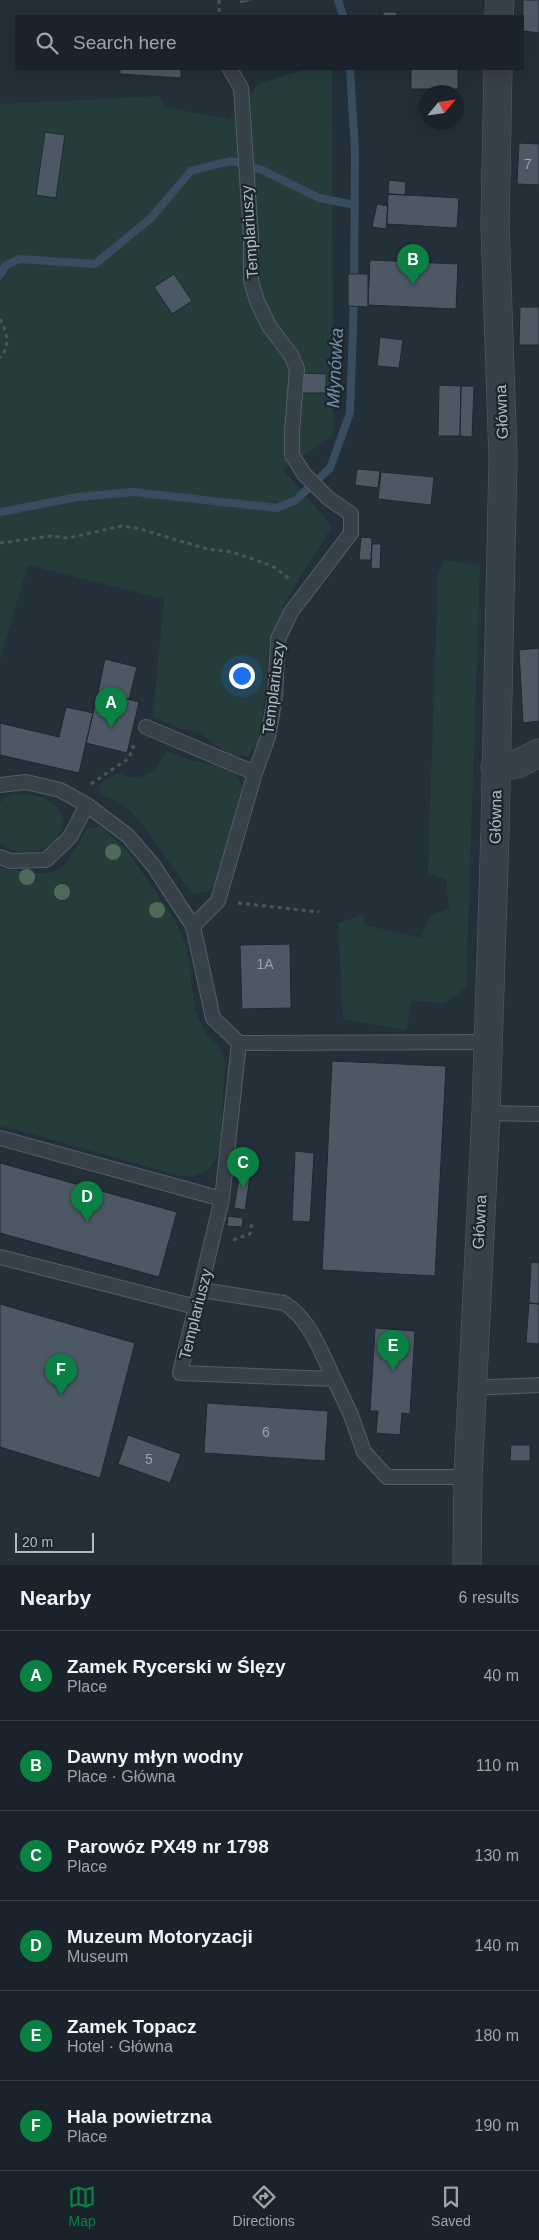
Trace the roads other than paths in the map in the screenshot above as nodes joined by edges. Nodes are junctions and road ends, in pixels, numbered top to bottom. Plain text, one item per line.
1 (500, 0) edge
2 (498, 15) edge
3 (231, 70) edge
4 (498, 70) edge
5 (146, 727) road end
6 (539, 753) edge
7 (495, 767) junction
8 (255, 773) junction
9 (0, 785) edge
10 (87, 805) junction
11 (0, 858) edge
12 (193, 926) junction
13 (488, 1042) junction
14 (239, 1043) junction
15 (486, 1112) junction
16 (539, 1114) edge
17 (0, 1138) edge
18 (222, 1199) junction
19 (0, 1257) edge
20 (202, 1290) junction
21 (196, 1308) junction
22 (334, 1379) junction
23 (539, 1385) edge
24 (472, 1388) junction
25 (468, 1477) junction
26 (467, 1565) edge

1 - 2 street
3 - 8 lane, Templariuszy
4 - 7 street, Główna
5 - 8 lane
6 - 7 street
7 - 13 street, Główna
8 - 12 lane, Templariuszy
9 - 10 lane
10 - 11 lane
10 - 12 lane
12 - 14 lane
13 - 14 lane
13 - 15 street, Główna
14 - 18 lane, Templariuszy
15 - 16 lane
15 - 24 street, Główna
17 - 18 lane
18 - 20 lane, Templariuszy
19 - 21 lane
20 - 21 lane, Templariuszy
20 - 22 lane
21 - 22 lane, Templariuszy
22 - 25 lane
23 - 24 lane
24 - 25 street, Główna
25 - 26 street, Główna

